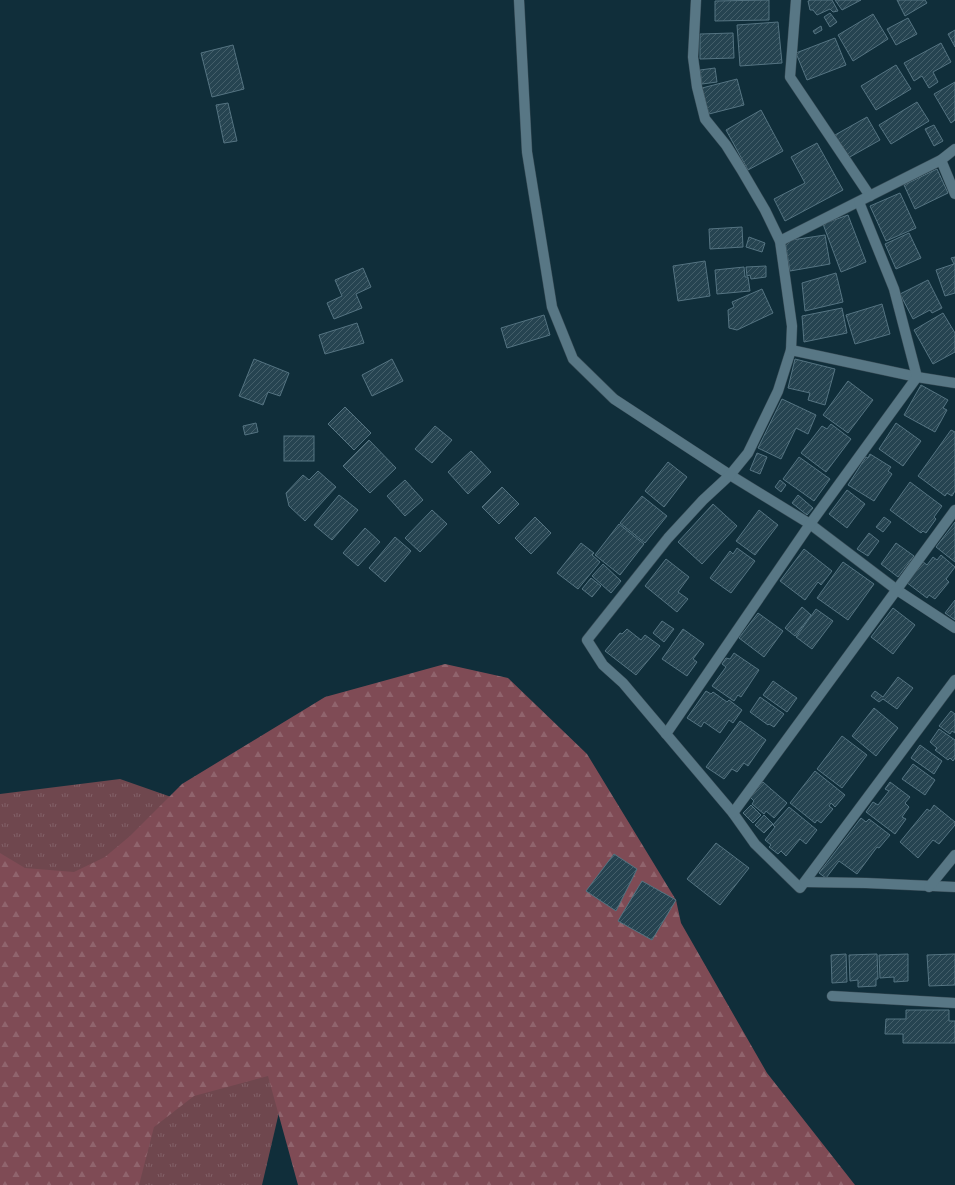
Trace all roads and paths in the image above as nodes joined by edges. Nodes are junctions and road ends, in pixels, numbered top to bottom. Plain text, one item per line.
1 (519, 0) edge
2 (696, 0) edge
3 (796, 0) edge
4 (955, 150) edge
5 (941, 160) junction
6 (955, 194) edge
7 (870, 196) junction
8 (859, 202) junction
9 (780, 241) junction
10 (791, 350) junction
11 (917, 377) junction
12 (955, 383) edge
13 (730, 474) junction
14 (955, 510) edge
15 (810, 524) junction
16 (897, 590) junction
17 (955, 628) edge
18 (955, 680) edge
19 (666, 734) junction
20 (732, 813) junction
21 (955, 855) edge
22 (805, 882) junction
23 (929, 887) junction
24 (955, 887) edge
25 (832, 996) dead end
26 (955, 1003) edge

1 - 13 street
2 - 9 street
3 - 7 street
4 - 5 street
5 - 6 street
5 - 7 street
7 - 8 street
8 - 9 street
8 - 11 street
9 - 10 street
10 - 11 street
10 - 13 street
11 - 12 street
11 - 15 street
13 - 15 street
13 - 19 street
14 - 16 street
15 - 16 street
15 - 19 street
16 - 17 street
16 - 20 street
18 - 22 street
19 - 20 street
20 - 22 street
21 - 23 street
22 - 23 street
23 - 24 street
25 - 26 street

